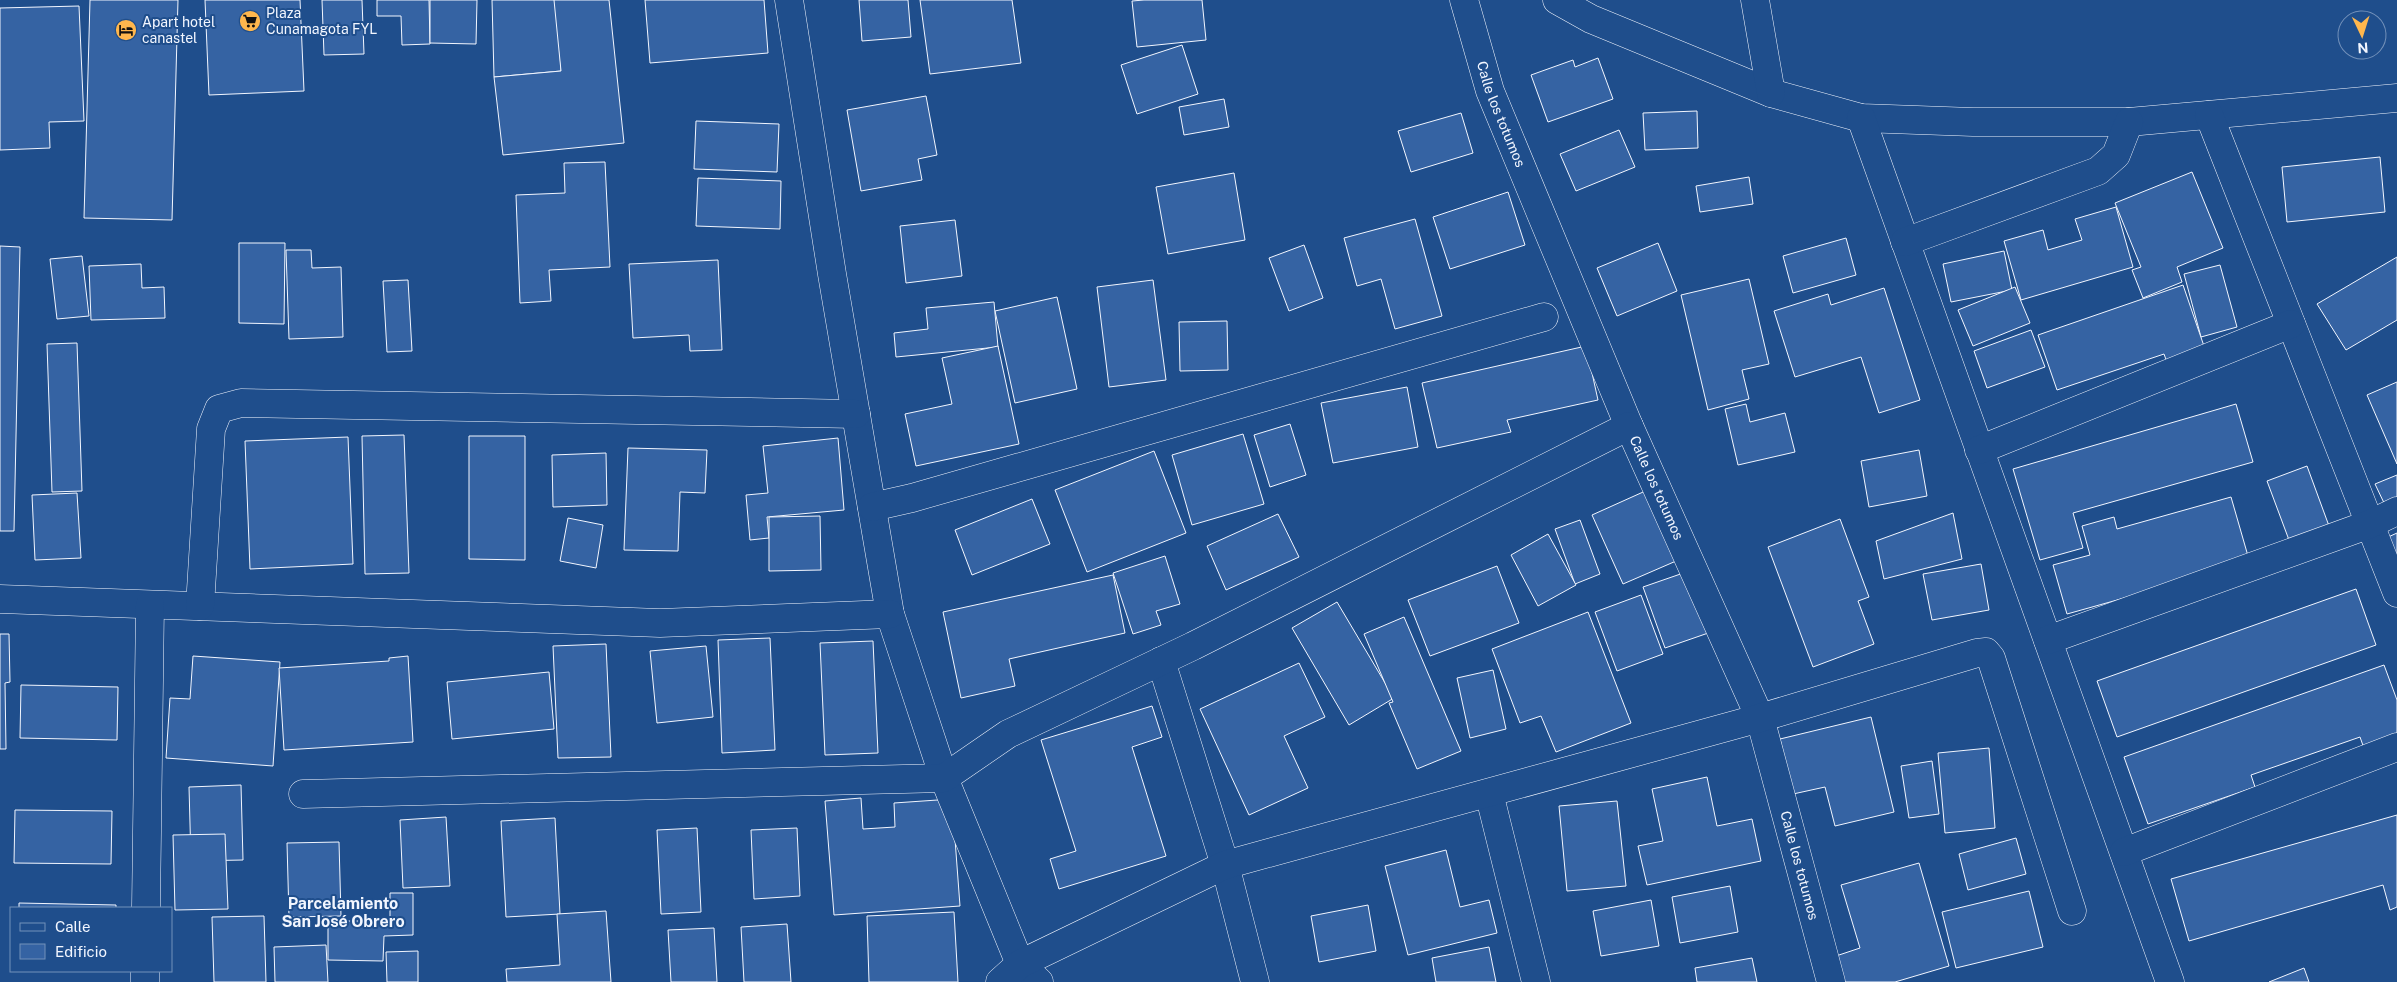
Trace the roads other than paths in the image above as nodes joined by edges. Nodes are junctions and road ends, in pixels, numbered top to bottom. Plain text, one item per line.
1 (789, 0) edge
2 (1464, 0) edge
3 (1557, 0) edge
4 (1755, 0) edge
5 (1771, 93) junction
6 (2397, 98) edge
7 (2209, 115) junction
8 (1861, 118) junction
9 (2129, 122) junction
10 (1905, 242) junction
11 (1544, 317) dead end
12 (2292, 324) junction
13 (856, 414) junction
14 (1629, 426) junction
15 (1979, 450) junction
16 (872, 506) junction
17 (2397, 511) edge
18 (2370, 524) junction
19 (2397, 593) edge
20 (0, 599) edge
21 (150, 605) junction
22 (200, 606) junction
23 (890, 614) junction
24 (2048, 640) junction
25 (1161, 661) junction
26 (1760, 718) junction
27 (2397, 747) edge
28 (944, 778) junction
29 (1489, 793) junction
30 (303, 794) dead end
31 (2124, 852) junction
32 (1225, 865) junction
33 (146, 907) edge
34 (2072, 911) dead end
35 (1030, 973) edge
36 (1000, 982) edge
37 (1255, 982) edge
38 (1536, 982) edge
39 (1831, 982) edge
40 (2170, 982) edge

1 - 13 street
2 - 14 street, Calle los totumos
3 - 5 street
4 - 5 street
5 - 8 street
6 - 7 street
7 - 9 street
7 - 12 street
8 - 9 street
8 - 10 street
9 - 10 street
10 - 15 street
11 - 16 street
12 - 15 street
12 - 18 street
13 - 16 street
13 - 22 street
14 - 25 street
14 - 26 street, Calle los totumos
15 - 24 street
16 - 23 street
17 - 18 street
18 - 19 street
18 - 24 street
20 - 21 street
21 - 22 street
21 - 33 street
22 - 23 street
23 - 28 street
24 - 31 street
25 - 28 street
25 - 32 street
26 - 29 street
26 - 34 street
26 - 39 street, Calle los totumos
27 - 31 street
28 - 30 street
28 - 35 street
29 - 32 street
29 - 38 street
31 - 40 street
32 - 35 street
32 - 37 street
35 - 36 street

